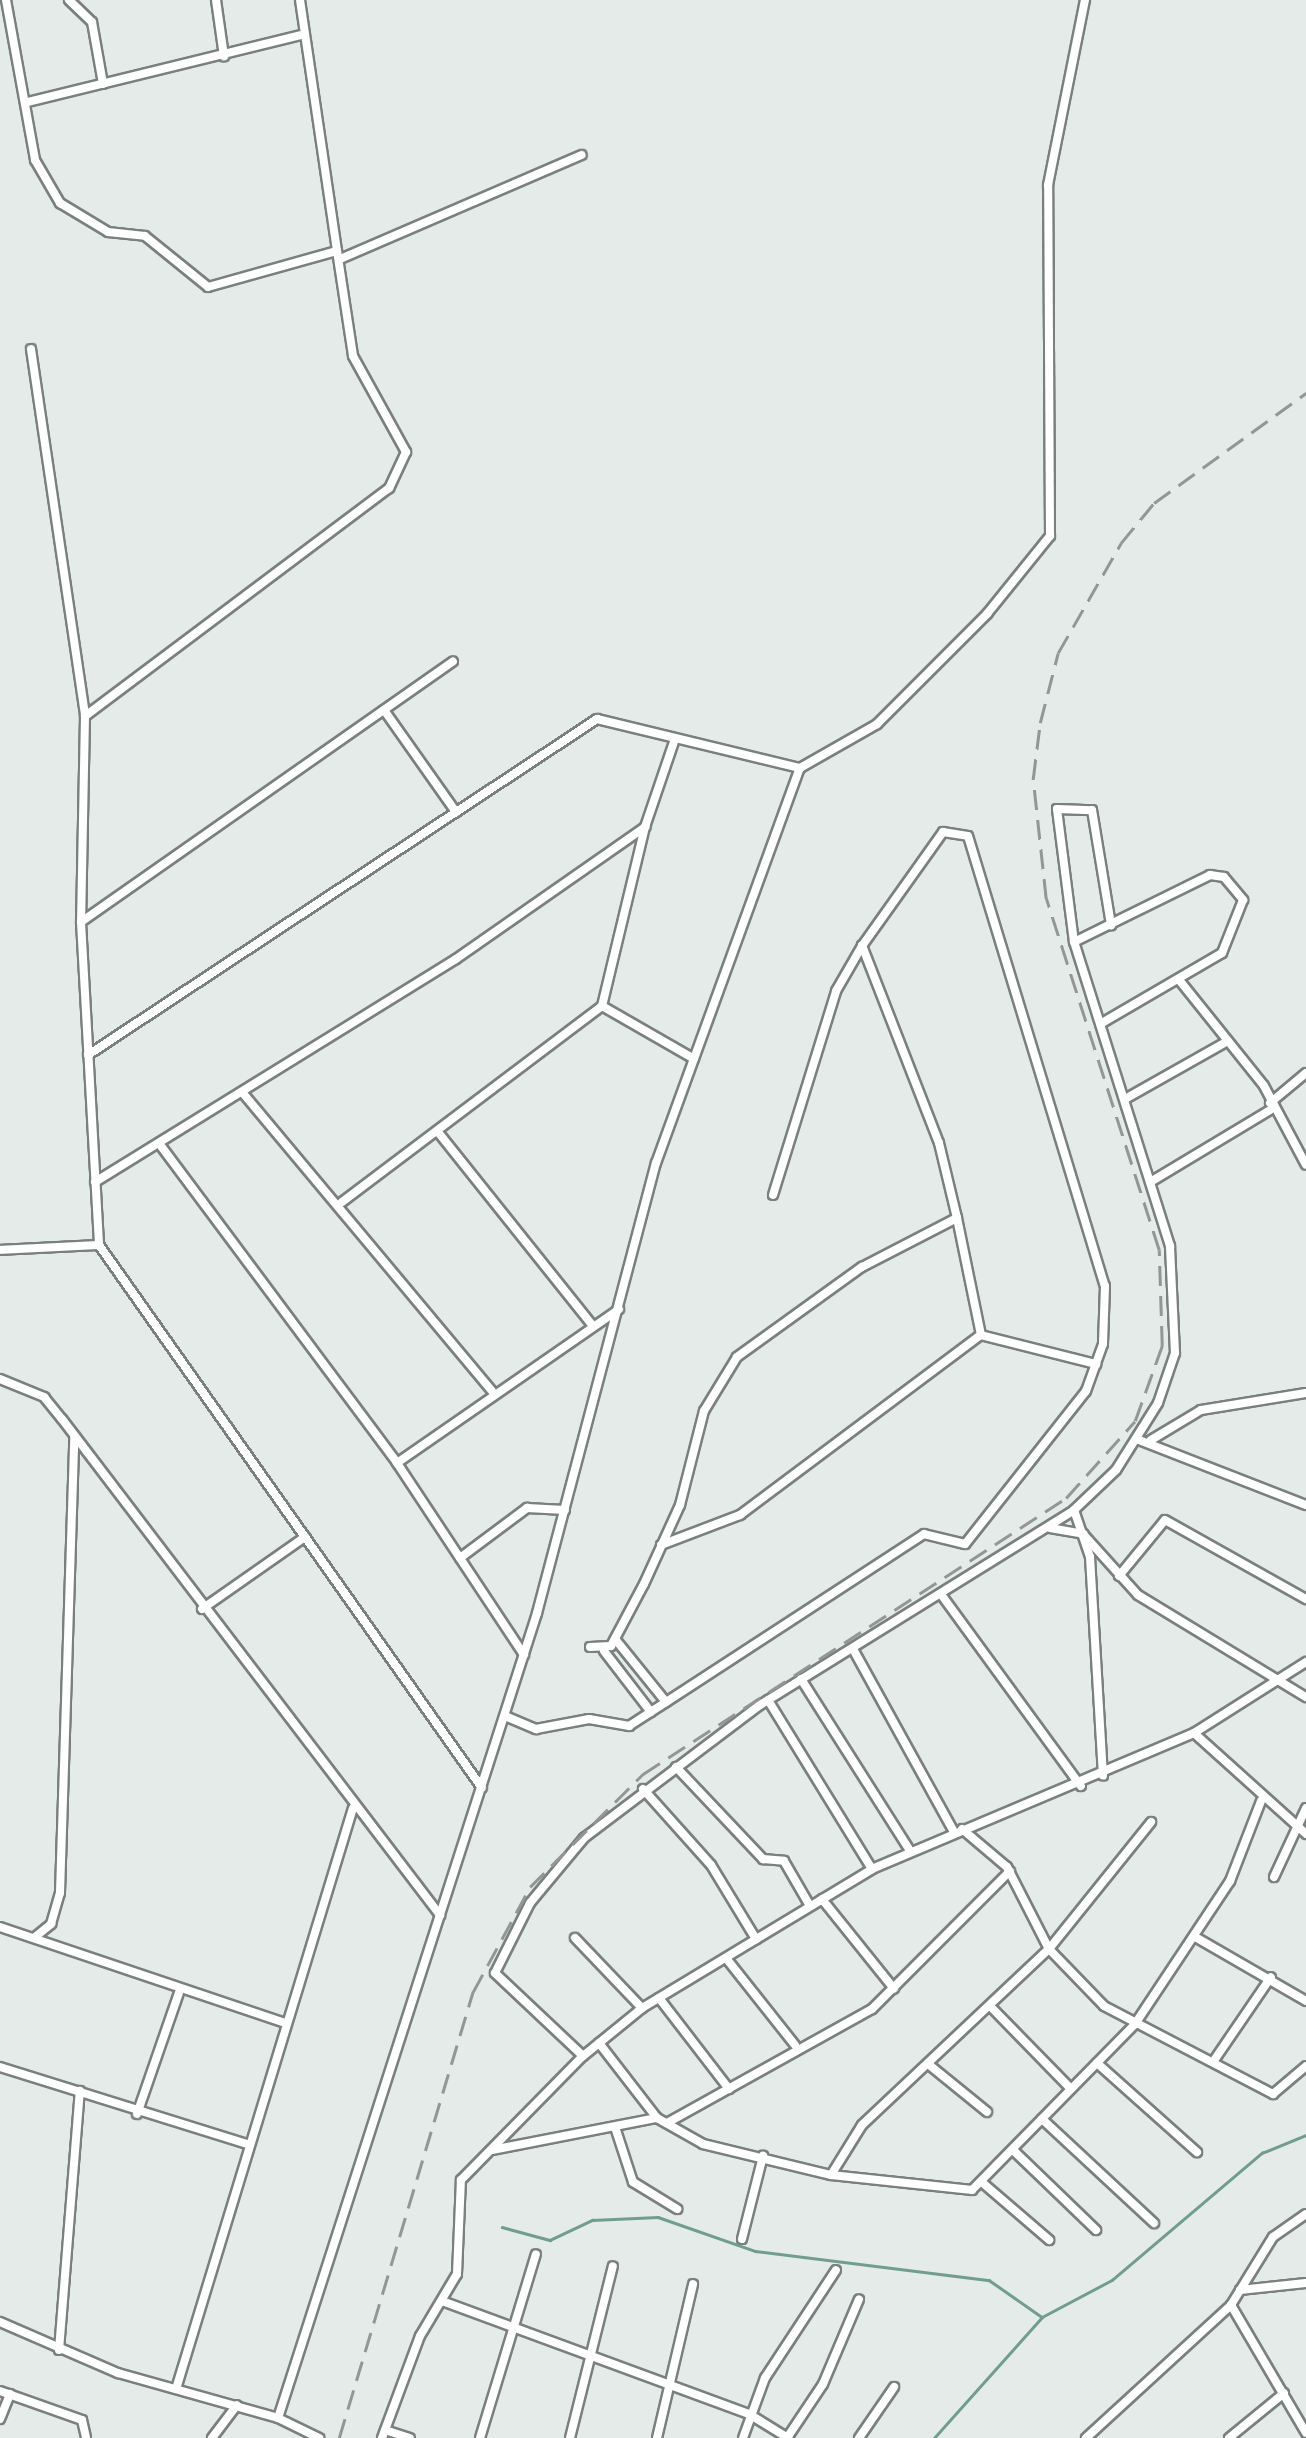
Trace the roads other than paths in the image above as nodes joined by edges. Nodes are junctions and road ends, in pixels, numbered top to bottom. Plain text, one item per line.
1 (6, 0) edge
2 (68, 0) edge
3 (216, 0) edge
4 (300, 0) edge
5 (1084, 0) edge
6 (304, 34) junction
7 (224, 56) junction
8 (103, 84) junction
9 (28, 102) junction
10 (582, 155) dead end
11 (339, 255) junction
12 (31, 349) dead end
13 (454, 662) dead end
14 (384, 710) junction
15 (84, 716) junction
16 (674, 742) junction
17 (800, 768) junction
18 (456, 812) junction
19 (646, 827) junction
20 (81, 922) junction
21 (1111, 925) junction
22 (1074, 942) junction
23 (862, 946) junction
24 (1180, 981) junction
25 (602, 1006) junction
26 (1100, 1024) junction
27 (1228, 1041) junction
28 (88, 1054) junction
29 (694, 1059) junction
30 (1306, 1074) edge
31 (242, 1092) junction
32 (1125, 1100) junction
33 (1270, 1106) junction
34 (438, 1132) junction
35 (161, 1146) junction
36 (1306, 1166) edge
37 (1152, 1181) junction
38 (96, 1182) junction
39 (772, 1195) dead end
40 (342, 1202) junction
41 (957, 1218) junction
42 (99, 1246) junction
43 (0, 1250) edge
44 (620, 1308) junction
45 (593, 1326) junction
46 (981, 1334) junction
47 (1096, 1364) junction
48 (0, 1378) edge
49 (492, 1391) junction
50 (1306, 1393) edge
51 (74, 1434) junction
52 (1139, 1440) junction
53 (1152, 1440) junction
54 (397, 1463) junction
55 (1306, 1505) edge
56 (565, 1510) junction
57 (1074, 1510) junction
58 (1050, 1528) junction
59 (1083, 1534) junction
60 (305, 1536) junction
61 (661, 1545) junction
62 (460, 1558) junction
63 (1119, 1576) junction
64 (944, 1597) junction
65 (1306, 1600) edge
66 (202, 1609) junction
67 (615, 1639) junction
68 (590, 1647) dead end
69 (854, 1649) junction
70 (604, 1651) junction
71 (524, 1654) junction
72 (1306, 1662) edge
73 (801, 1678) junction
74 (1278, 1683) junction
75 (1306, 1697) edge
76 (768, 1700) junction
77 (666, 1702) junction
78 (651, 1712) junction
79 (505, 1716) junction
80 (1194, 1733) junction
81 (676, 1767) junction
82 (1103, 1776) junction
83 (1081, 1786) junction
84 (482, 1788) junction
85 (643, 1789) junction
86 (1261, 1801) junction
87 (353, 1808) junction
88 (1306, 1808) edge
89 (1151, 1822) dead end
90 (1299, 1826) junction
91 (958, 1831) junction
92 (1306, 1834) edge
93 (909, 1849) junction
94 (872, 1869) junction
95 (1010, 1871) junction
96 (1274, 1878) dead end
97 (822, 1899) junction
98 (810, 1906) junction
99 (440, 1915) junction
100 (0, 1927) edge
101 (35, 1937) junction
102 (575, 1938) dead end
103 (756, 1938) junction
104 (1197, 1938) junction
105 (1049, 1950) junction
106 (726, 1958) junction
107 (1271, 1977) junction
108 (1306, 1986) edge
109 (894, 1989) junction
110 (180, 1990) junction
111 (658, 1998) junction
112 (1302, 1998) edge
113 (642, 2008) junction
114 (992, 2008) junction
115 (285, 2023) junction
116 (1135, 2024) junction
117 (599, 2043) junction
118 (795, 2045) junction
119 (583, 2056) junction
120 (1215, 2059) junction
121 (928, 2064) junction
122 (1097, 2064) junction
123 (1306, 2066) edge
124 (0, 2067) edge
125 (729, 2089) junction
126 (1071, 2090) junction
127 (80, 2091) junction
128 (987, 2112) dead end
129 (137, 2114) junction
130 (657, 2118) junction
131 (1042, 2119) junction
132 (667, 2122) junction
133 (615, 2127) junction
134 (247, 2144) junction
135 (492, 2150) junction
136 (1014, 2152) junction
137 (1197, 2152) dead end
138 (762, 2156) junction
139 (831, 2175) junction
140 (984, 2184) junction
141 (677, 2208) dead end
142 (1306, 2214) edge
143 (1154, 2223) dead end
144 (1096, 2230) dead end
145 (742, 2239) dead end
146 (1048, 2240) dead end
147 (536, 2254) dead end
148 (612, 2266) dead end
149 (836, 2270) dead end
150 (1306, 2282) edge
151 (693, 2284) dead end
152 (1240, 2290) junction
153 (859, 2299) dead end
154 (442, 2302) junction
155 (1231, 2305) junction
156 (0, 2322) edge
157 (514, 2322) junction
158 (59, 2350) junction
159 (592, 2353) junction
160 (670, 2385) junction
161 (894, 2387) dead end
162 (176, 2389) junction
163 (5, 2393) edge
164 (1284, 2393) junction
165 (237, 2405) junction
166 (749, 2414) junction
167 (0, 2418) edge
168 (278, 2418) junction
169 (1306, 2433) edge
170 (384, 2434) edge
171 (86, 2438) edge
172 (212, 2438) edge
173 (318, 2438) edge
174 (410, 2438) edge
175 (480, 2438) edge
176 (570, 2438) edge
177 (657, 2438) edge
178 (743, 2438) edge
179 (788, 2438) edge
180 (859, 2438) edge
181 (1086, 2438) edge
182 (1229, 2438) edge

1 - 9 street
2 - 8 street
3 - 7 street
4 - 6 street
5 - 17 street
6 - 7 street
6 - 11 street
7 - 8 street
8 - 9 street
9 - 11 street
10 - 11 street
11 - 15 street
12 - 15 street
13 - 14 street
14 - 18 street
14 - 20 street
15 - 20 street
16 - 17 street
16 - 18 street
16 - 19 street
17 - 29 street
18 - 28 street
19 - 25 street
19 - 31 street
20 - 28 street
21 - 22 street
21 - 22 street
21 - 24 street
22 - 26 street
23 - 39 street
23 - 41 street
23 - 47 street
24 - 26 street
24 - 27 street
25 - 29 street
25 - 34 street
26 - 32 street
27 - 32 street
27 - 33 street
28 - 38 street
29 - 44 street
30 - 33 street
31 - 35 street
31 - 40 street
32 - 37 street
33 - 36 street
33 - 37 street
34 - 40 street
34 - 45 street
35 - 38 street
35 - 54 street
37 - 52 street
38 - 42 street
40 - 49 street
41 - 46 street
41 - 61 street
42 - 43 street
42 - 60 street
44 - 45 street
44 - 56 street
45 - 49 street
46 - 47 street
46 - 61 street
47 - 77 street
48 - 51 street
49 - 54 street
50 - 53 street
51 - 66 street
51 - 101 street
52 - 53 street
52 - 57 street
53 - 55 street
54 - 62 street
56 - 62 street
56 - 71 street
57 - 58 street
57 - 59 street
58 - 59 street
58 - 64 street
59 - 63 street
59 - 82 street
60 - 66 street
60 - 84 street
61 - 67 street
62 - 71 street
63 - 65 street
63 - 74 street
64 - 69 street
64 - 83 street
66 - 87 street
67 - 70 street
67 - 77 street
68 - 70 street
69 - 73 street
69 - 91 street
70 - 78 street
71 - 79 street
72 - 74 street
73 - 76 street
73 - 93 street
74 - 75 street
74 - 80 street
76 - 81 street
76 - 94 street
77 - 78 street
78 - 79 street
79 - 84 street
80 - 82 street
80 - 86 street
81 - 85 street
81 - 98 street
82 - 83 street
83 - 91 street
84 - 99 street
85 - 103 street
85 - 119 street
86 - 90 street
86 - 104 street
87 - 99 street
87 - 115 street
88 - 90 street
89 - 105 street
90 - 92 street
90 - 96 street
91 - 93 street
91 - 95 street
93 - 94 street
94 - 97 street
95 - 105 street
95 - 109 street
97 - 98 street
97 - 109 street
98 - 103 street
99 - 168 street
100 - 101 street
101 - 110 street
102 - 113 street
103 - 106 street
104 - 107 street
104 - 116 street
105 - 114 street
105 - 116 street
106 - 111 street
106 - 118 street
107 - 112 street
107 - 120 street
108 - 112 street
109 - 118 street
110 - 115 street
110 - 129 street
111 - 113 street
111 - 125 street
113 - 117 street
114 - 121 street
114 - 126 street
115 - 134 street
116 - 120 street
116 - 122 street
117 - 119 street
117 - 130 street
118 - 125 street
119 - 135 street
120 - 123 street
121 - 128 street
121 - 139 street
122 - 126 street
122 - 137 street
124 - 127 street
125 - 132 street
126 - 131 street
127 - 129 street
127 - 158 street
129 - 134 street
130 - 132 street
130 - 133 street
131 - 136 street
131 - 143 street
132 - 138 street
133 - 135 street
133 - 141 street
134 - 162 street
135 - 154 street
136 - 140 street
136 - 144 street
138 - 139 street
138 - 145 street
139 - 140 street
140 - 146 street
142 - 152 street
147 - 157 street
148 - 159 street
149 - 166 street
150 - 152 street
151 - 160 street
152 - 155 street
153 - 179 street
154 - 157 street
154 - 170 street
155 - 164 street
155 - 181 street
156 - 158 street
157 - 159 street
157 - 175 street
158 - 162 street
159 - 160 street
159 - 176 street
160 - 166 street
160 - 177 street
161 - 180 street
162 - 165 street
163 - 167 street
163 - 171 street
164 - 169 street
164 - 182 street
165 - 168 street
165 - 172 street
166 - 178 street
166 - 179 street
168 - 173 street
170 - 174 street

